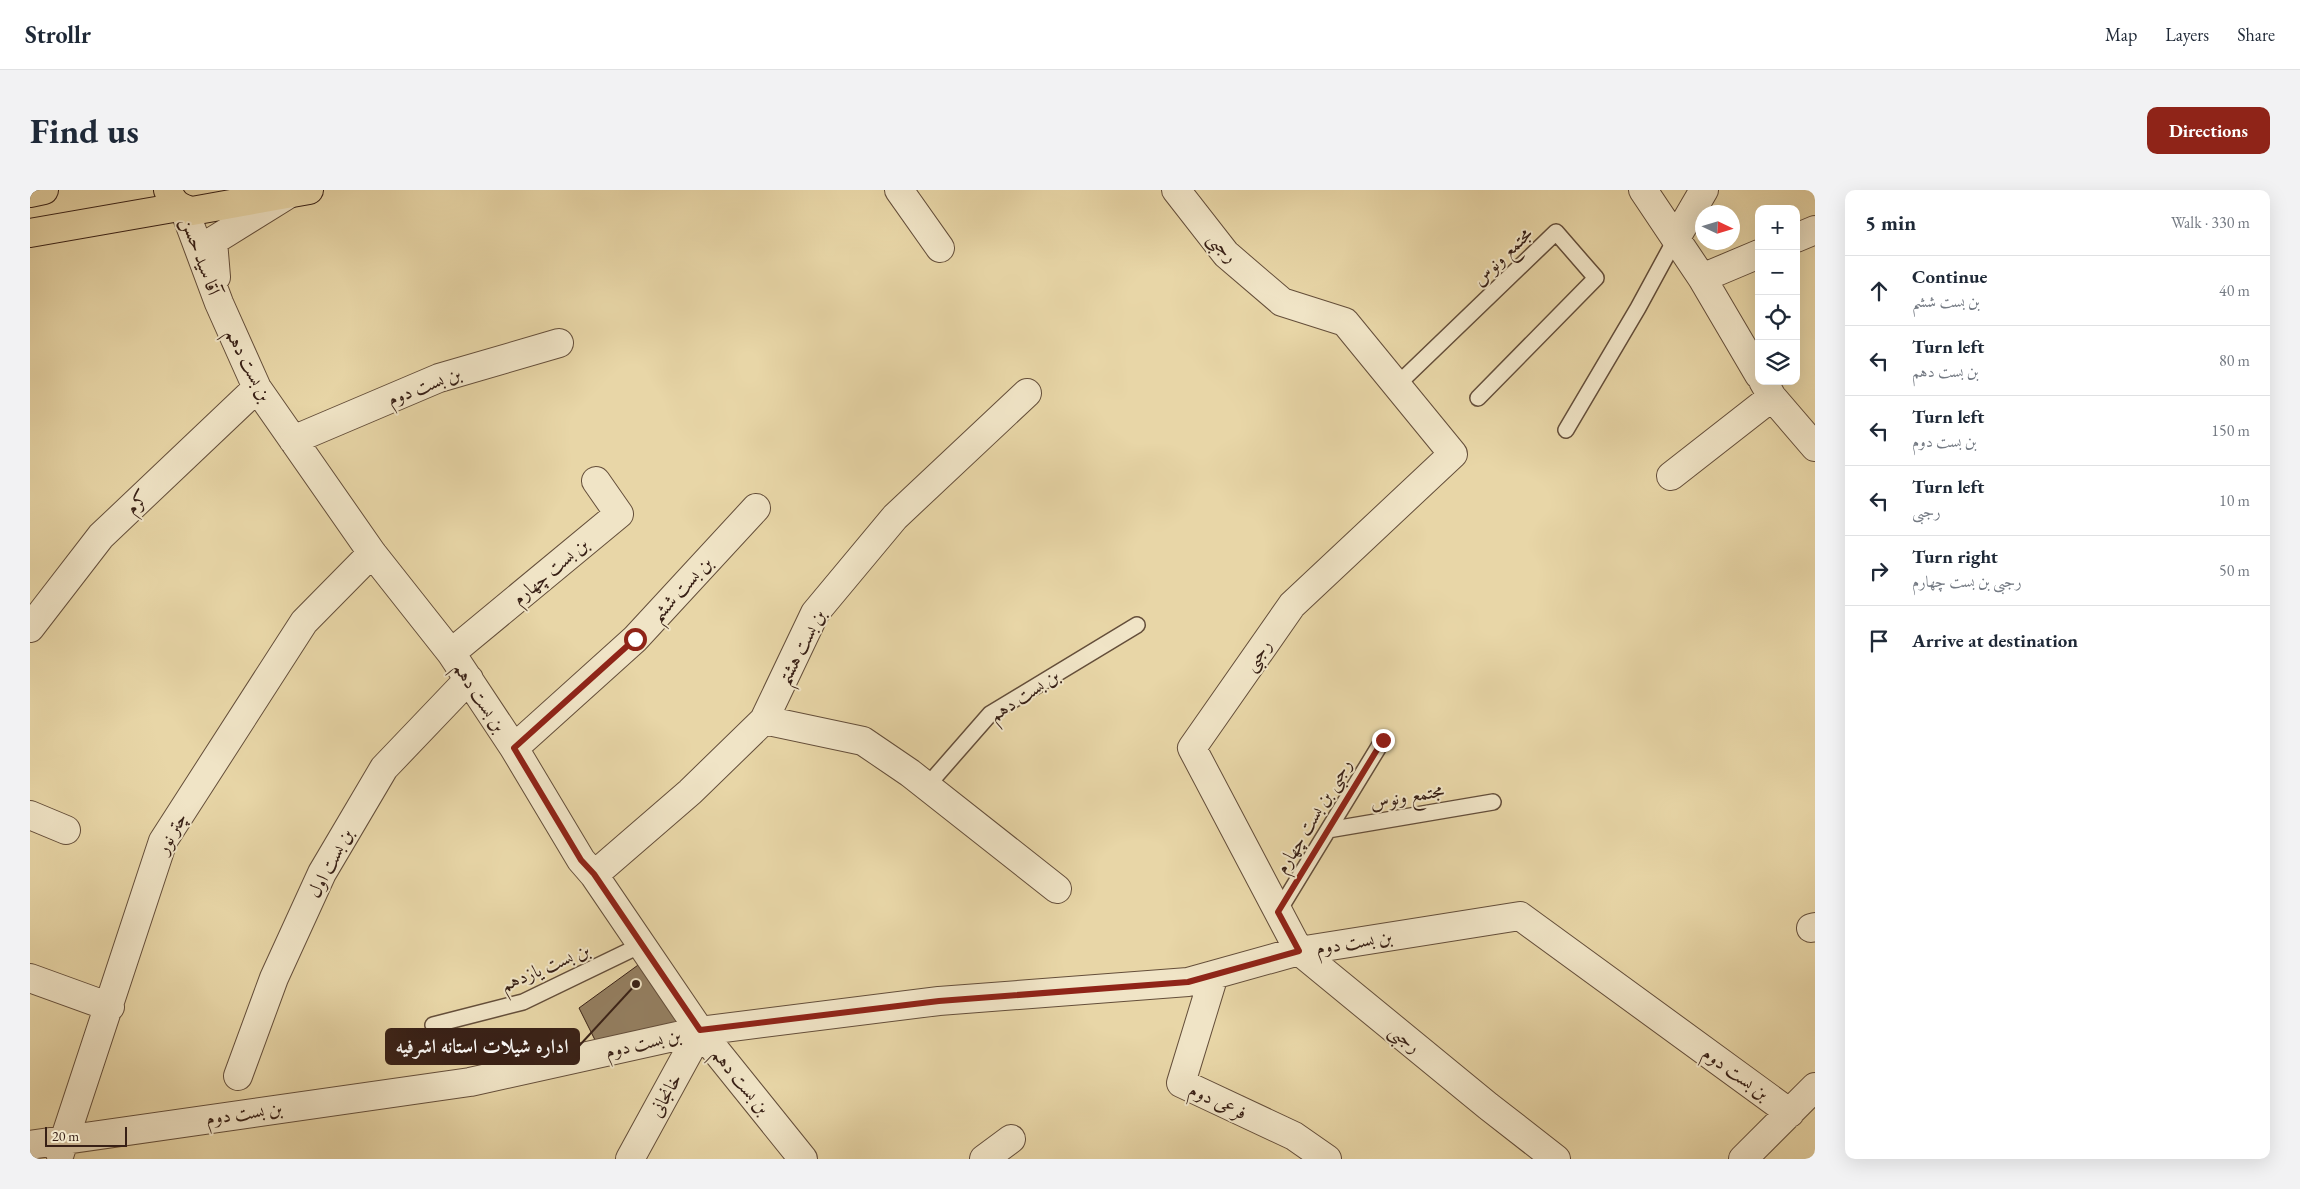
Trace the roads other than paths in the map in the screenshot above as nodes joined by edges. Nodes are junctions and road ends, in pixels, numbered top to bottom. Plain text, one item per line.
1 (44, 190) edge
2 (899, 190) edge
3 (1176, 190) edge
4 (1643, 190) edge
5 (1704, 190) edge
6 (30, 192) edge
7 (298, 192) edge
8 (177, 202) edge
9 (1815, 230) edge
10 (30, 233) edge
11 (1800, 236) edge
12 (1676, 238) junction
13 (940, 248) dead end
14 (1755, 256) edge
15 (1702, 278) junction
16 (219, 303) junction
17 (559, 343) dead end
18 (1755, 369) edge
19 (1397, 385) junction
20 (1763, 385) edge
21 (1765, 385) edge
22 (257, 388) junction
23 (1027, 393) dead end
24 (1478, 398) dead end
25 (1566, 430) dead end
26 (293, 440) junction
27 (1815, 447) edge
28 (1671, 476) dead end
29 (596, 481) dead end
30 (756, 508) dead end
31 (372, 553) junction
32 (1137, 625) dead end
33 (30, 628) edge
34 (451, 653) junction
35 (469, 679) junction
36 (764, 720) junction
37 (1383, 740) dead end
38 (514, 748) junction
39 (927, 786) junction
40 (1494, 802) dead end
41 (30, 815) edge
42 (66, 830) dead end
43 (1328, 830) junction
44 (594, 874) junction
45 (1057, 888) dead end
46 (1278, 912) junction
47 (641, 945) junction
48 (1299, 951) junction
49 (1214, 975) junction
50 (30, 978) edge
51 (110, 1007) junction
52 (433, 1026) dead end
53 (700, 1030) junction
54 (238, 1076) dead end
55 (1815, 1087) edge
56 (1790, 1113) junction
57 (1011, 1139) dead end
58 (30, 1145) edge
59 (61, 1149) edge
60 (630, 1159) edge
61 (803, 1159) edge
62 (984, 1159) edge
63 (1327, 1159) edge
64 (1556, 1159) edge
65 (1743, 1159) edge

1 - 6 main road
2 - 13 street
3 - 19 street, رجبی
4 - 12 street
5 - 12 street
7 - 8 main road
7 - 16 street
8 - 10 main road
8 - 16 street, آقا سید حسن
9 - 11 street
12 - 15 street
12 - 25 lane
14 - 15 street
15 - 18 street
16 - 22 street, بن بست دهم
17 - 26 street, بن بست دوم
19 - 24 lane, مجتمع ونوس
19 - 46 street, رجبی
20 - 28 street
21 - 27 street
22 - 26 street, بن بست دهم
22 - 33 street, کرم
23 - 36 street, بن بست هشتم
26 - 31 street, بن بست دهم
29 - 34 street, بن بست چهارم
30 - 38 street, بن بست ششم
31 - 34 street, بن بست دهم
31 - 51 street, چتر نور
32 - 39 lane, بن بست دهم
34 - 35 street, بن بست دهم
35 - 38 street, بن بست دهم
35 - 54 street, بن بست اول
36 - 39 street
36 - 44 street, بن بست هشتم
37 - 43 lane, رجبی بن بست چهارم
38 - 44 street, بن بست دهم
39 - 45 street
40 - 43 lane, مجتمع ونوس
41 - 42 street
43 - 46 lane, رجبی بن بست چهارم
44 - 47 street, بن بست دهم
46 - 48 street, رجبی
47 - 52 lane, بن بست یازدهم
47 - 53 street, بن بست دهم
48 - 49 street, بن بست دوم
48 - 56 street, بن بست دوم
48 - 64 street, رجبی
49 - 53 street, بن بست دوم
49 - 63 street, فرعی دوم
50 - 51 street
51 - 59 street, چتر نور
53 - 59 street, بن بست دوم
53 - 60 street, خانجانی
53 - 61 street, بن بست دهم
55 - 56 street
56 - 65 street
57 - 62 street
58 - 59 street, بن بست دوم

